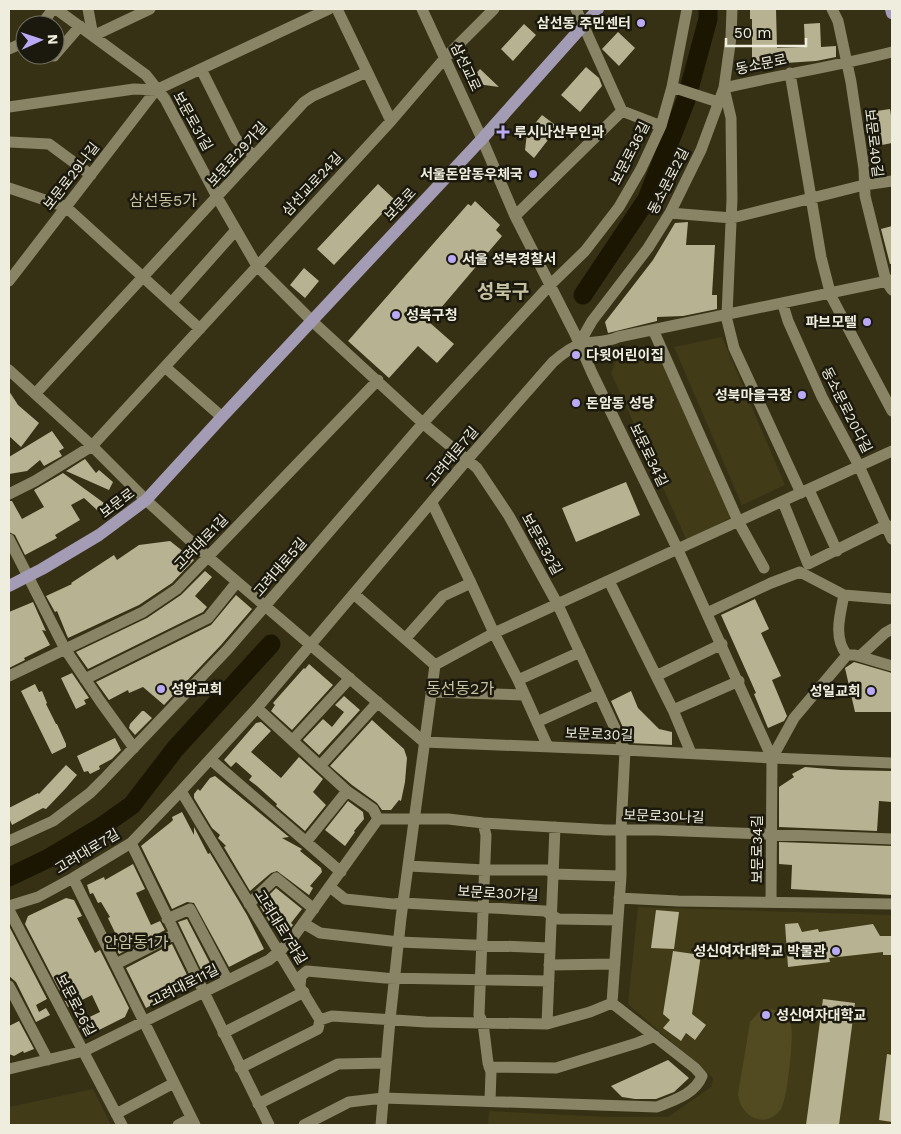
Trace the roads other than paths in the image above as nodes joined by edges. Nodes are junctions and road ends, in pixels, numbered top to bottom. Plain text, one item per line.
1 (54, 9) edge
2 (88, 9) edge
3 (150, 9) edge
4 (329, 9) edge
5 (337, 9) edge
6 (422, 9) edge
7 (494, 9) edge
8 (576, 9) edge
9 (598, 9) edge
10 (687, 9) edge
11 (732, 9) edge
12 (832, 9) edge
13 (891, 9) edge
14 (892, 13) edge
15 (583, 25) junction
16 (80, 26) junction
17 (92, 36) junction
18 (65, 43) edge
19 (892, 52) edge
20 (445, 58) junction
21 (847, 64) junction
22 (202, 69) junction
23 (367, 72) junction
24 (790, 73) junction
25 (672, 87) junction
26 (724, 88) junction
27 (156, 90) junction
28 (718, 102) junction
29 (9, 107) edge
30 (622, 111) junction
31 (391, 121) junction
32 (661, 126) junction
33 (482, 139) junction
34 (9, 142) edge
35 (254, 156) junction
36 (91, 175) junction
37 (892, 181) edge
38 (864, 185) junction
39 (9, 188) edge
40 (217, 197) junction
41 (812, 199) junction
42 (66, 207) junction
43 (670, 213) junction
44 (515, 216) junction
45 (732, 218) junction
46 (236, 230) junction
47 (258, 266) junction
48 (144, 277) junction
49 (9, 281) edge
50 (890, 284) edge
51 (550, 286) junction
52 (830, 294) junction
53 (172, 302) junction
54 (784, 308) junction
55 (727, 318) junction
56 (312, 321) junction
57 (200, 329) junction
58 (655, 334) junction
59 (577, 339) junction
60 (612, 340) junction
61 (165, 367) junction
62 (9, 370) edge
63 (378, 380) junction
64 (35, 394) junction
65 (892, 411) edge
66 (222, 416) junction
67 (426, 426) junction
68 (92, 446) junction
69 (892, 452) edge
70 (466, 459) junction
71 (859, 466) junction
72 (805, 492) junction
73 (9, 494) edge
74 (146, 500) junction
75 (782, 502) junction
76 (432, 503) junction
77 (738, 521) junction
78 (887, 525) junction
79 (9, 539) edge
80 (892, 539) edge
81 (678, 550) junction
82 (837, 551) junction
83 (208, 557) junction
84 (764, 568) dead end
85 (28, 576) junction
86 (609, 581) junction
87 (238, 582) junction
88 (471, 583) junction
89 (9, 586) edge
90 (354, 594) junction
91 (844, 595) junction
92 (892, 599) edge
93 (558, 605) junction
94 (268, 609) junction
95 (707, 613) junction
96 (892, 629) edge
97 (494, 633) junction
98 (405, 639) junction
99 (306, 641) junction
100 (722, 644) junction
101 (65, 649) junction
102 (580, 652) junction
103 (847, 655) junction
104 (860, 656) junction
105 (435, 665) junction
106 (892, 666) edge
107 (9, 676) edge
108 (656, 676) junction
109 (350, 678) junction
110 (85, 679) junction
111 (518, 680) junction
112 (739, 681) junction
113 (431, 692) junction
114 (599, 694) junction
115 (524, 695) junction
116 (378, 702) junction
117 (257, 708) junction
118 (673, 710) junction
119 (537, 722) junction
120 (293, 740) junction
121 (424, 742) junction
122 (548, 746) junction
123 (134, 748) junction
124 (626, 750) junction
125 (691, 753) junction
126 (772, 758) junction
127 (210, 759) junction
128 (892, 762) edge
129 (320, 766) junction
130 (181, 791) junction
131 (347, 791) junction
132 (416, 818) junction
133 (378, 819) junction
134 (483, 823) junction
135 (555, 827) junction
136 (621, 830) junction
137 (772, 835) junction
138 (892, 839) edge
139 (9, 841) edge
140 (306, 842) junction
141 (130, 843) junction
142 (409, 866) junction
143 (485, 870) junction
144 (341, 872) junction
145 (553, 874) junction
146 (620, 876) junction
147 (73, 878) junction
148 (330, 887) junction
149 (619, 898) junction
150 (771, 901) junction
151 (404, 903) junction
152 (249, 904) junction
153 (892, 904) edge
154 (9, 906) edge
155 (314, 908) junction
156 (483, 908) junction
157 (9, 910) edge
158 (552, 914) junction
159 (167, 919) junction
160 (617, 920) junction
161 (303, 923) junction
162 (175, 934) junction
163 (399, 942) junction
164 (482, 946) junction
165 (550, 948) junction
166 (280, 951) junction
167 (116, 964) junction
168 (615, 964) junction
169 (550, 965) junction
170 (394, 977) junction
171 (227, 979) junction
172 (480, 980) junction
173 (549, 981) junction
174 (9, 986) edge
175 (302, 989) junction
176 (204, 993) junction
177 (612, 1003) junction
178 (320, 1020) junction
179 (390, 1020) junction
180 (144, 1022) junction
181 (483, 1023) junction
182 (547, 1024) junction
183 (223, 1033) junction
184 (654, 1036) junction
185 (84, 1051) junction
186 (48, 1060) junction
187 (386, 1063) junction
188 (489, 1067) junction
189 (240, 1068) junction
190 (9, 1069) edge
191 (174, 1083) junction
192 (383, 1098) junction
193 (490, 1102) junction
194 (258, 1104) junction
195 (116, 1114) junction
196 (193, 1122) edge
197 (122, 1125) edge
198 (178, 1125) edge
199 (269, 1125) edge
200 (304, 1125) edge
201 (380, 1125) edge

1 - 16 street, 보문로31길
2 - 17 street
3 - 17 street
4 - 22 street
5 - 23 street
6 - 20 street, 삼선교로
7 - 20 street, 삼선교로24길
8 - 15 street
9 - 15 main road, 보문로
10 - 25 street, 보문로36길
11 - 26 street, 동소문로2길
12 - 21 street, 보문로40길
13 - 14 main road
15 - 30 street
15 - 33 main road, 보문로
16 - 17 street, 보문로31길
16 - 18 street
17 - 27 street, 보문로31길
19 - 21 street, 동소문로
20 - 31 street, 삼선교로24길
20 - 33 street, 삼선교로
21 - 24 street, 동소문로
21 - 38 street, 보문로40길
22 - 27 street
22 - 35 street
23 - 31 street
23 - 35 street, 보문로29가길
24 - 26 street, 동소문로
24 - 41 street
25 - 28 street
25 - 32 street, 보문로36길
26 - 28 street, 동소문로2길
26 - 45 street
27 - 29 street
27 - 36 street, 보문로29나길
27 - 40 street, 보문로31길
28 - 43 street, 동소문로2길
30 - 32 street
30 - 44 street
31 - 47 street, 삼선교로24길
32 - 51 street, 보문로36길
33 - 44 street
33 - 56 main road, 보문로
34 - 36 street
35 - 40 street, 보문로29가길
36 - 42 street, 보문로29나길
37 - 38 street
38 - 41 street
38 - 50 street, 보문로40길
39 - 42 street
40 - 46 street, 보문로31길
40 - 48 street, 보문로29가길
41 - 45 street
41 - 52 street
42 - 48 street
42 - 49 street, 보문로29나길
43 - 45 street
43 - 59 street, 동소문로2길
44 - 51 street
45 - 55 street
46 - 47 street, 보문로31길
46 - 53 street
47 - 56 street, 보문로31길
47 - 57 street, 삼선교로24길
48 - 53 street
48 - 64 street, 보문로29가길
50 - 52 street
51 - 59 street, 보문로34길
51 - 67 street, 고려대로5길
52 - 54 street
52 - 55 street
52 - 65 street
53 - 57 street
54 - 55 street
54 - 71 street, 동소문로20다길
55 - 58 street
55 - 60 street
55 - 72 street
56 - 63 street
56 - 66 main road, 보문로
57 - 61 street, 삼선교로24길
58 - 60 street
58 - 77 street
59 - 60 street
59 - 70 street, 고려대로7길
59 - 81 street, 보문로34길
61 - 66 street
61 - 68 street, 삼선교로24길
62 - 64 street
63 - 67 street
63 - 83 street, 고려대로1길
64 - 68 street
66 - 74 main road, 보문로
67 - 70 street, 보문로32길
67 - 94 street, 고려대로5길
68 - 73 street, 삼선교로24길
68 - 74 street
69 - 71 street
70 - 76 street, 고려대로7길
70 - 93 street, 보문로32길
71 - 72 street
71 - 78 street, 동소문로20다길
72 - 75 street
72 - 82 street
74 - 83 street
74 - 85 main road, 보문로
75 - 77 street
75 - 82 street
76 - 88 street
76 - 90 street, 고려대로7길
77 - 81 street
77 - 84 street
78 - 80 street, 동소문로20다길
78 - 82 street
79 - 85 street
81 - 86 street
81 - 95 street, 보문로34길
83 - 87 street
83 - 101 street, 고려대로1길
85 - 89 main road, 보문로
85 - 101 street
86 - 93 street
86 - 108 street
87 - 94 street
87 - 110 street
88 - 97 street
88 - 98 street
90 - 98 street
90 - 99 street, 고려대로7길
91 - 92 street
91 - 95 street
91 - 103 street
93 - 97 street
93 - 102 street, 보문로32길
94 - 99 street
94 - 123 street, 고려대로5길
95 - 100 street, 보문로34길
96 - 104 street
97 - 105 street
97 - 111 street
98 - 105 street
99 - 109 street
99 - 117 street, 고려대로7길
100 - 108 street
100 - 112 street, 보문로34길
101 - 107 street, 고려대로1길
101 - 110 street
102 - 111 street
102 - 114 street, 보문로32길
103 - 104 street
103 - 126 street
104 - 106 street
105 - 113 street
108 - 118 street
109 - 116 street
109 - 120 street
110 - 123 street
111 - 115 street
112 - 118 street
112 - 126 street, 보문로34길
113 - 115 street
113 - 121 street
114 - 119 street
114 - 124 street, 보문로32길
115 - 119 street
116 - 121 street
116 - 129 street
117 - 120 street
117 - 127 street, 고려대로7길
118 - 125 street
119 - 122 street
120 - 129 street
121 - 122 street, 보문로30길
121 - 132 street
122 - 124 street, 보문로30길
123 - 139 street, 고려대로5길
124 - 125 street, 보문로30길
124 - 136 street, 보문로32길
125 - 126 street, 보문로30길
126 - 128 street, 보문로30길
126 - 137 street, 보문로34길
127 - 130 street, 고려대로7길
127 - 140 street
129 - 131 street
130 - 141 street, 고려대로7길
130 - 152 street, 고려대로7라길
131 - 133 street
131 - 140 street
132 - 133 street
132 - 134 street, 보문로30나길
132 - 142 street
133 - 144 street, 고려대로11길
134 - 135 street, 보문로30나길
134 - 143 street
135 - 136 street, 보문로30나길
135 - 145 street
136 - 137 street, 보문로30나길
136 - 146 street, 보문로32길
137 - 138 street, 보문로30나길
137 - 150 street, 보문로34길
140 - 144 street
141 - 147 street, 고려대로7길
141 - 159 street
142 - 143 street, 보문로30가길
142 - 151 street
143 - 145 street, 보문로30가길
143 - 156 street
144 - 148 street, 고려대로11길
145 - 146 street
145 - 158 street
146 - 149 street, 보문로32길
147 - 154 street, 고려대로7길
147 - 167 street
148 - 151 street, 보문로30가길
148 - 155 street, 고려대로11길
149 - 150 street, 보문로34길
149 - 160 street, 보문로32길
150 - 153 street
151 - 156 street, 보문로30가길
151 - 163 street
152 - 155 street
152 - 166 street, 고려대로7라길
155 - 161 street, 고려대로11길
156 - 158 street, 보문로30가길
156 - 164 street
157 - 185 street, 보문로26길
158 - 160 street, 보문로30가길
158 - 165 street
159 - 162 street
159 - 171 street
160 - 168 street, 보문로32길
161 - 163 street
161 - 166 street, 고려대로11길
162 - 167 street
162 - 176 street
163 - 164 street
163 - 170 street
164 - 165 street
164 - 172 street
165 - 169 street
166 - 171 street, 고려대로11길
166 - 175 street, 고려대로7라길
167 - 180 street
168 - 169 street
168 - 177 street, 보문로32길
169 - 173 street
170 - 172 street
170 - 175 street
170 - 179 street
171 - 176 street, 고려대로11길
172 - 173 street
172 - 181 street
173 - 182 street
174 - 186 street
175 - 178 street, 고려대로7라길
175 - 183 street
176 - 180 street, 고려대로11길
176 - 183 street
177 - 182 street
177 - 184 street
178 - 179 street
178 - 189 street
179 - 181 street
179 - 187 street
180 - 185 street, 고려대로11길
180 - 191 street
181 - 182 street
181 - 188 street
183 - 189 street
184 - 188 street
184 - 193 street
185 - 186 street, 고려대로11길
185 - 195 street, 보문로26길
186 - 190 street, 고려대로11길
187 - 192 street
187 - 194 street
188 - 193 street
189 - 194 street
191 - 195 street
191 - 196 street
192 - 193 street
192 - 200 street
192 - 201 street
194 - 199 street
195 - 197 street, 보문로26길
196 - 198 street

